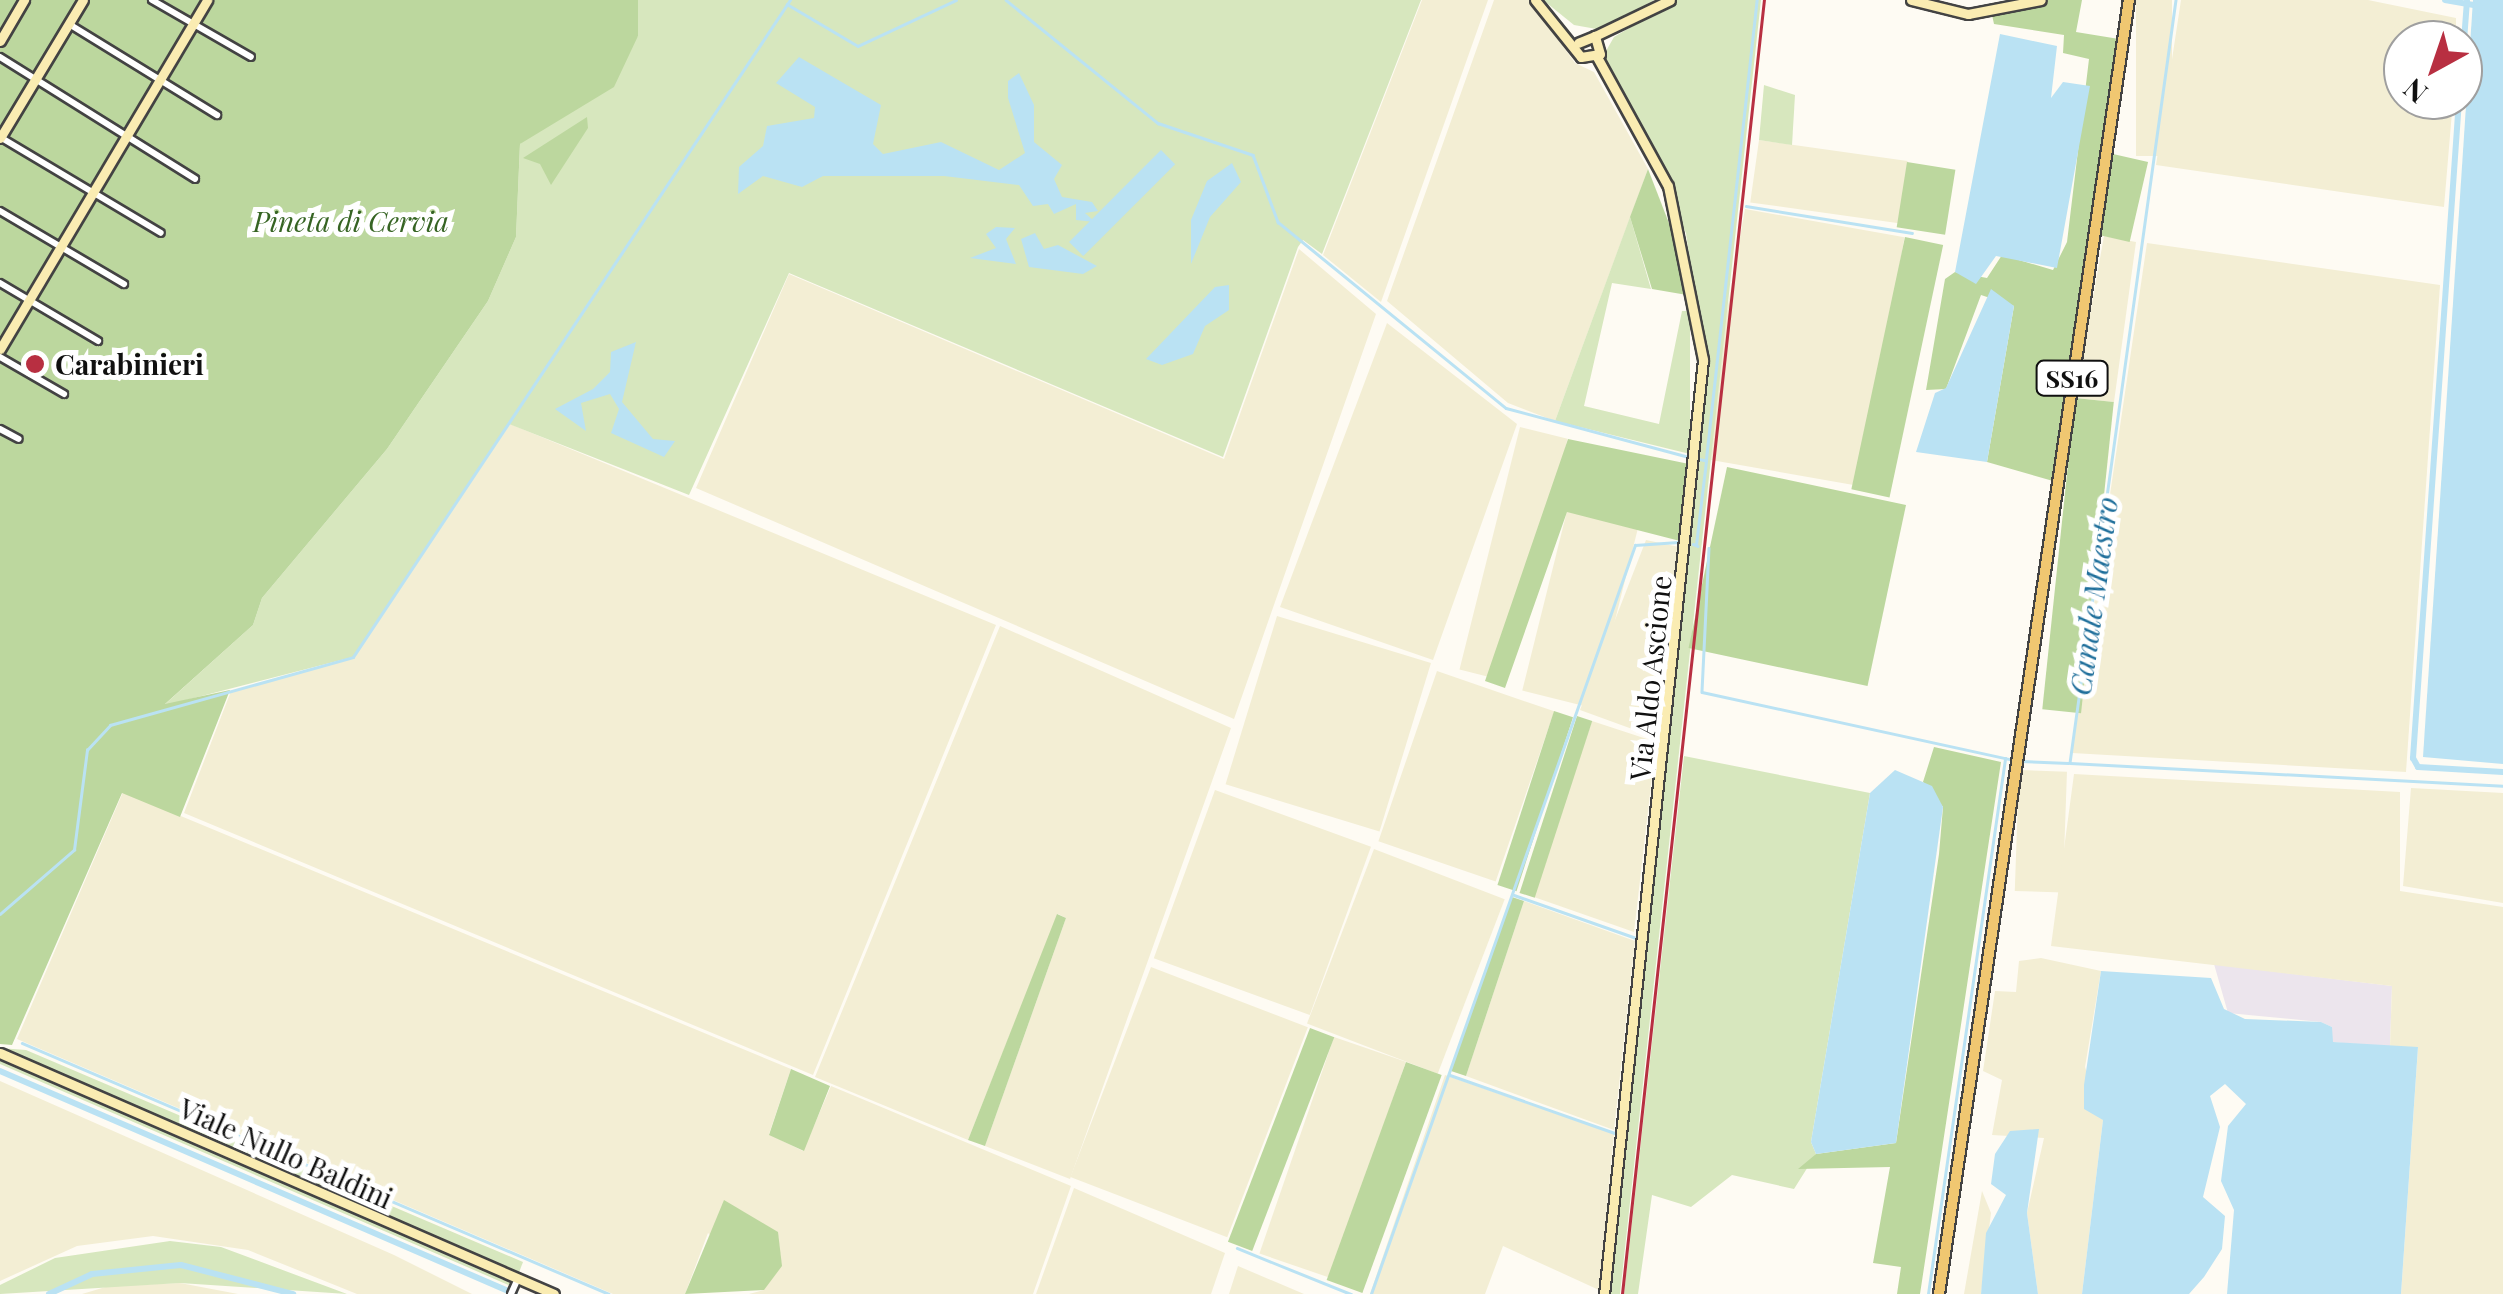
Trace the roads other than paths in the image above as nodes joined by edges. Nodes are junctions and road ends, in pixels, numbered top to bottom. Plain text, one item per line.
1 (24, 0) edge
2 (83, 0) edge
3 (152, 0) edge
4 (207, 0) edge
5 (1535, 0) edge
6 (1670, 0) edge
7 (1911, 0) edge
8 (2041, 0) edge
9 (2129, 0) edge
10 (193, 23) junction
11 (68, 24) junction
12 (1614, 32) junction
13 (1586, 38) junction
14 (0, 42) edge
15 (1602, 46) junction
16 (0, 57) edge
17 (251, 57) dead end
18 (1593, 59) junction
19 (36, 79) junction
20 (160, 80) junction
21 (217, 115) dead end
22 (0, 137) edge
23 (127, 137) junction
24 (195, 179) dead end
25 (93, 193) junction
26 (0, 210) edge
27 (160, 233) dead end
28 (62, 247) junction
29 (0, 283) edge
30 (124, 284) dead end
31 (28, 300) junction
32 (98, 341) dead end
33 (0, 349) edge
34 (0, 357) edge
35 (64, 394) dead end
36 (0, 428) edge
37 (19, 439) dead end
38 (0, 1053) edge
39 (517, 1281) junction
40 (512, 1294) edge
41 (554, 1294) edge
42 (1604, 1294) edge
43 (1940, 1294) edge

1 - 14 street
2 - 11 street
3 - 10 street
4 - 10 street
5 - 13 street
6 - 12 street
7 - 8 street
9 - 43 main road, SS16
10 - 17 street
10 - 20 street
11 - 19 street
11 - 20 street
12 - 13 street
12 - 15 street
13 - 15 street
13 - 18 street, Via Aldo Ascione
15 - 18 street
16 - 19 street
18 - 42 street, Via Aldo Ascione
19 - 22 street
19 - 23 street
20 - 21 street
20 - 23 street
22 - 25 street
23 - 24 street
23 - 25 street
25 - 27 street
25 - 28 street
26 - 28 street
28 - 30 street
28 - 31 street
29 - 31 street
31 - 32 street
31 - 33 street
34 - 35 street
36 - 37 street
38 - 39 street, Viale Nullo Baldini
39 - 40 street
39 - 41 street, Viale Nullo Baldini

